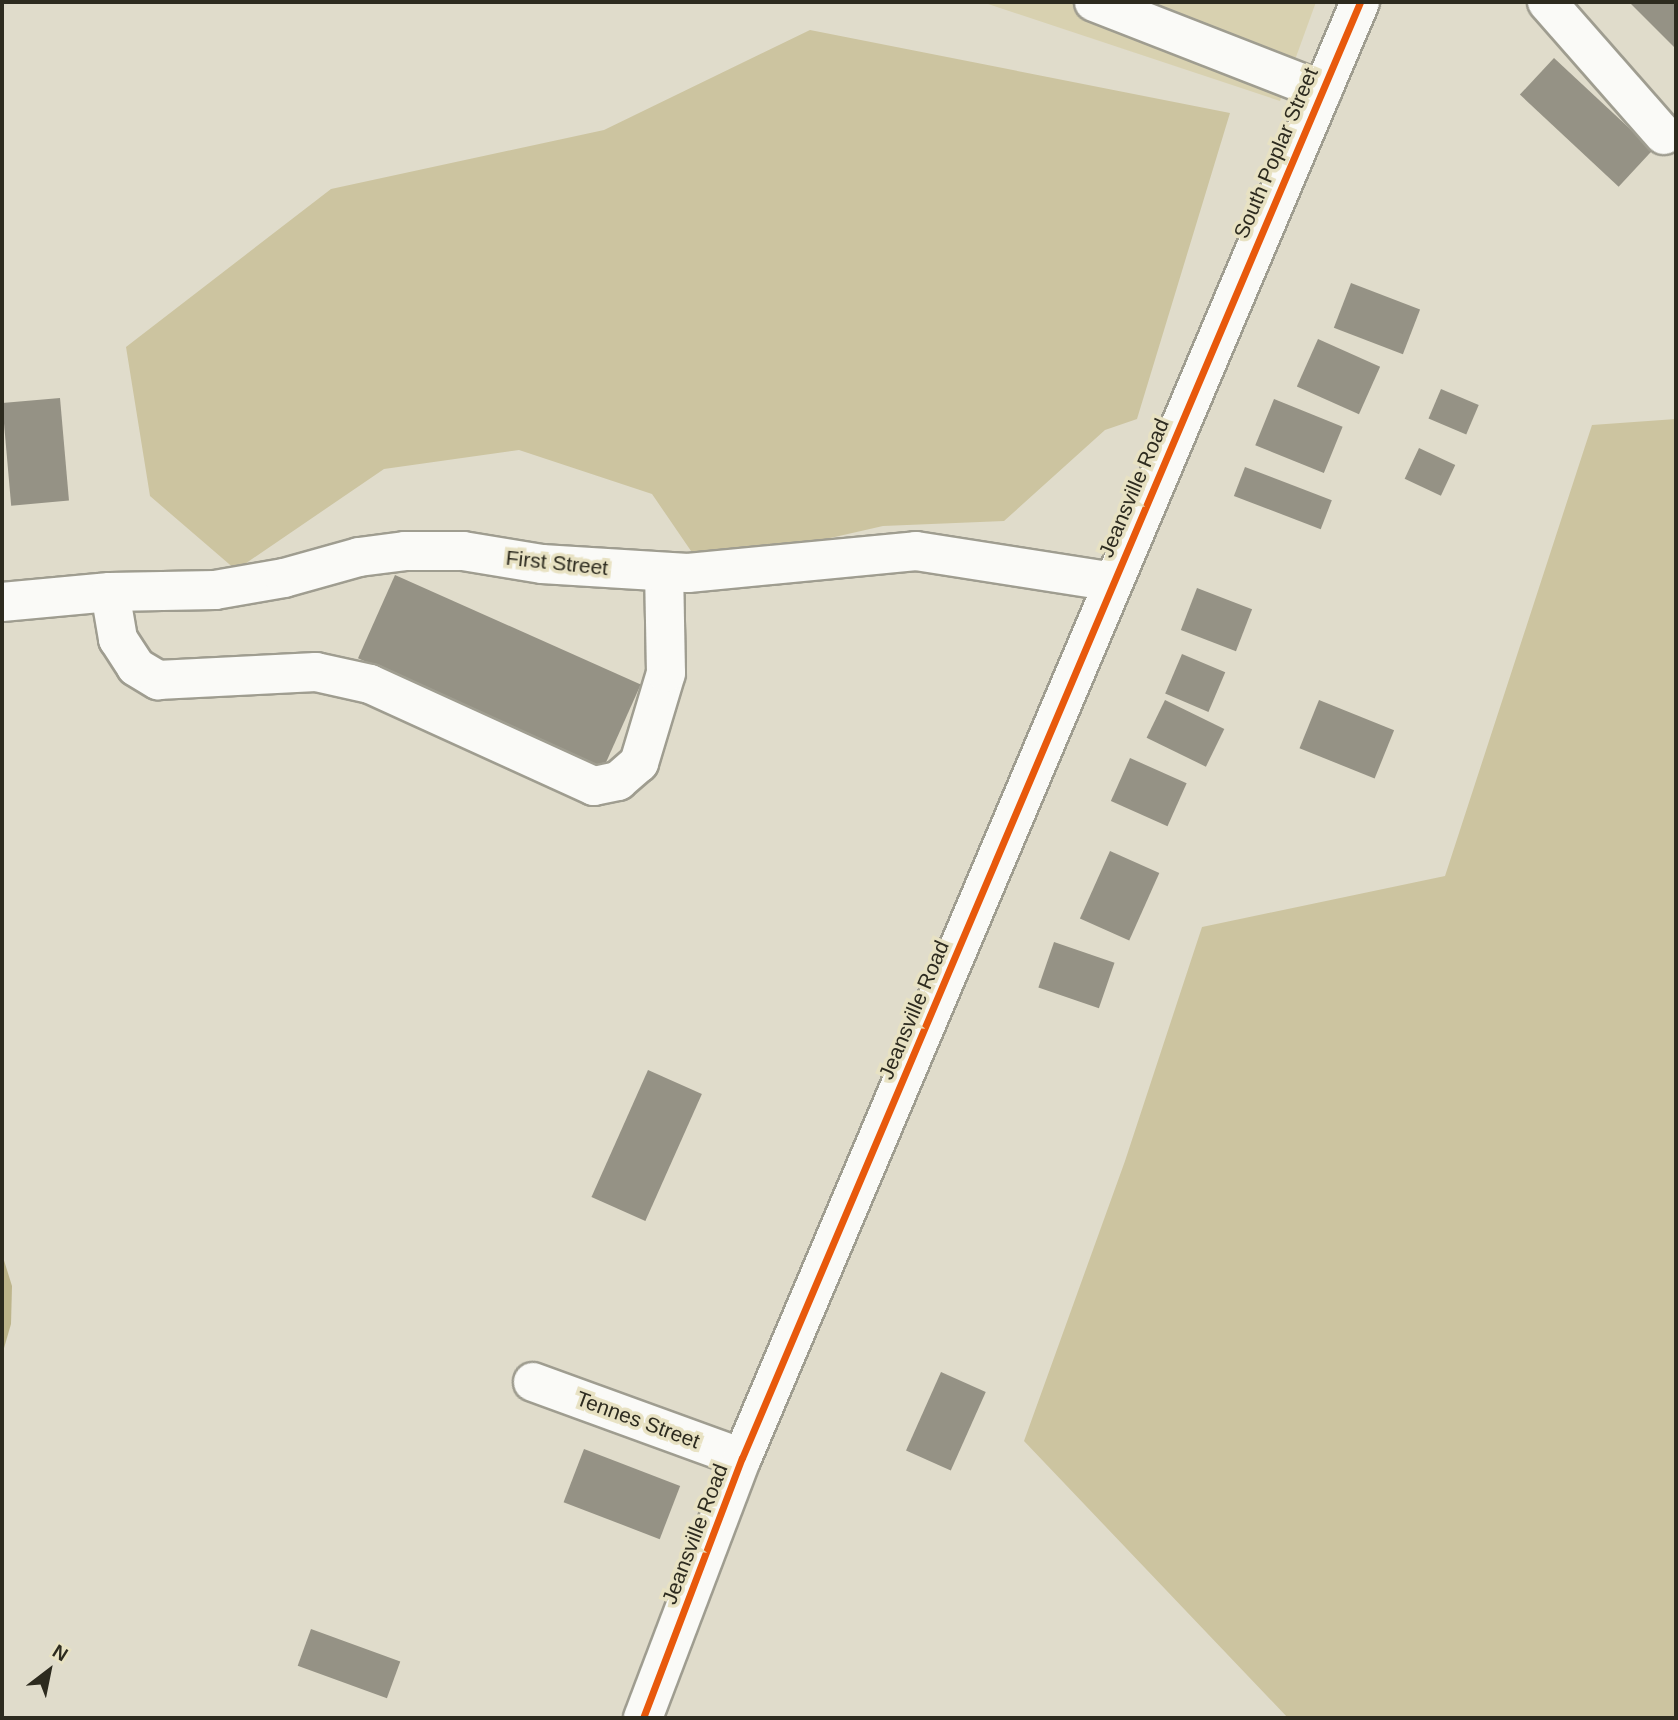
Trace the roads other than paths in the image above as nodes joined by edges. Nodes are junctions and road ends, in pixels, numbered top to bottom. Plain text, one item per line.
1 (1094, 2) edge
2 (1360, 2) edge
3 (1547, 2) edge
4 (1322, 92) junction
5 (1664, 135) dead end
6 (1224, 318) joint
7 (664, 572) junction
8 (1113, 582) junction
9 (110, 592) junction
10 (2, 602) edge
11 (533, 1382) dead end
12 (742, 1458) junction
13 (643, 1718) edge

1 - 4 street
2 - 4 street, South Poplar Street
3 - 5 street
4 - 6 street, South Poplar Street
6 - 8 street, Jeansville Road
7 - 8 street, First Street
7 - 9 street, First Street
7 - 9 street
8 - 12 street, Jeansville Road
9 - 10 street, First Street
11 - 12 street, Tennes Street
12 - 13 street, Jeansville Road

